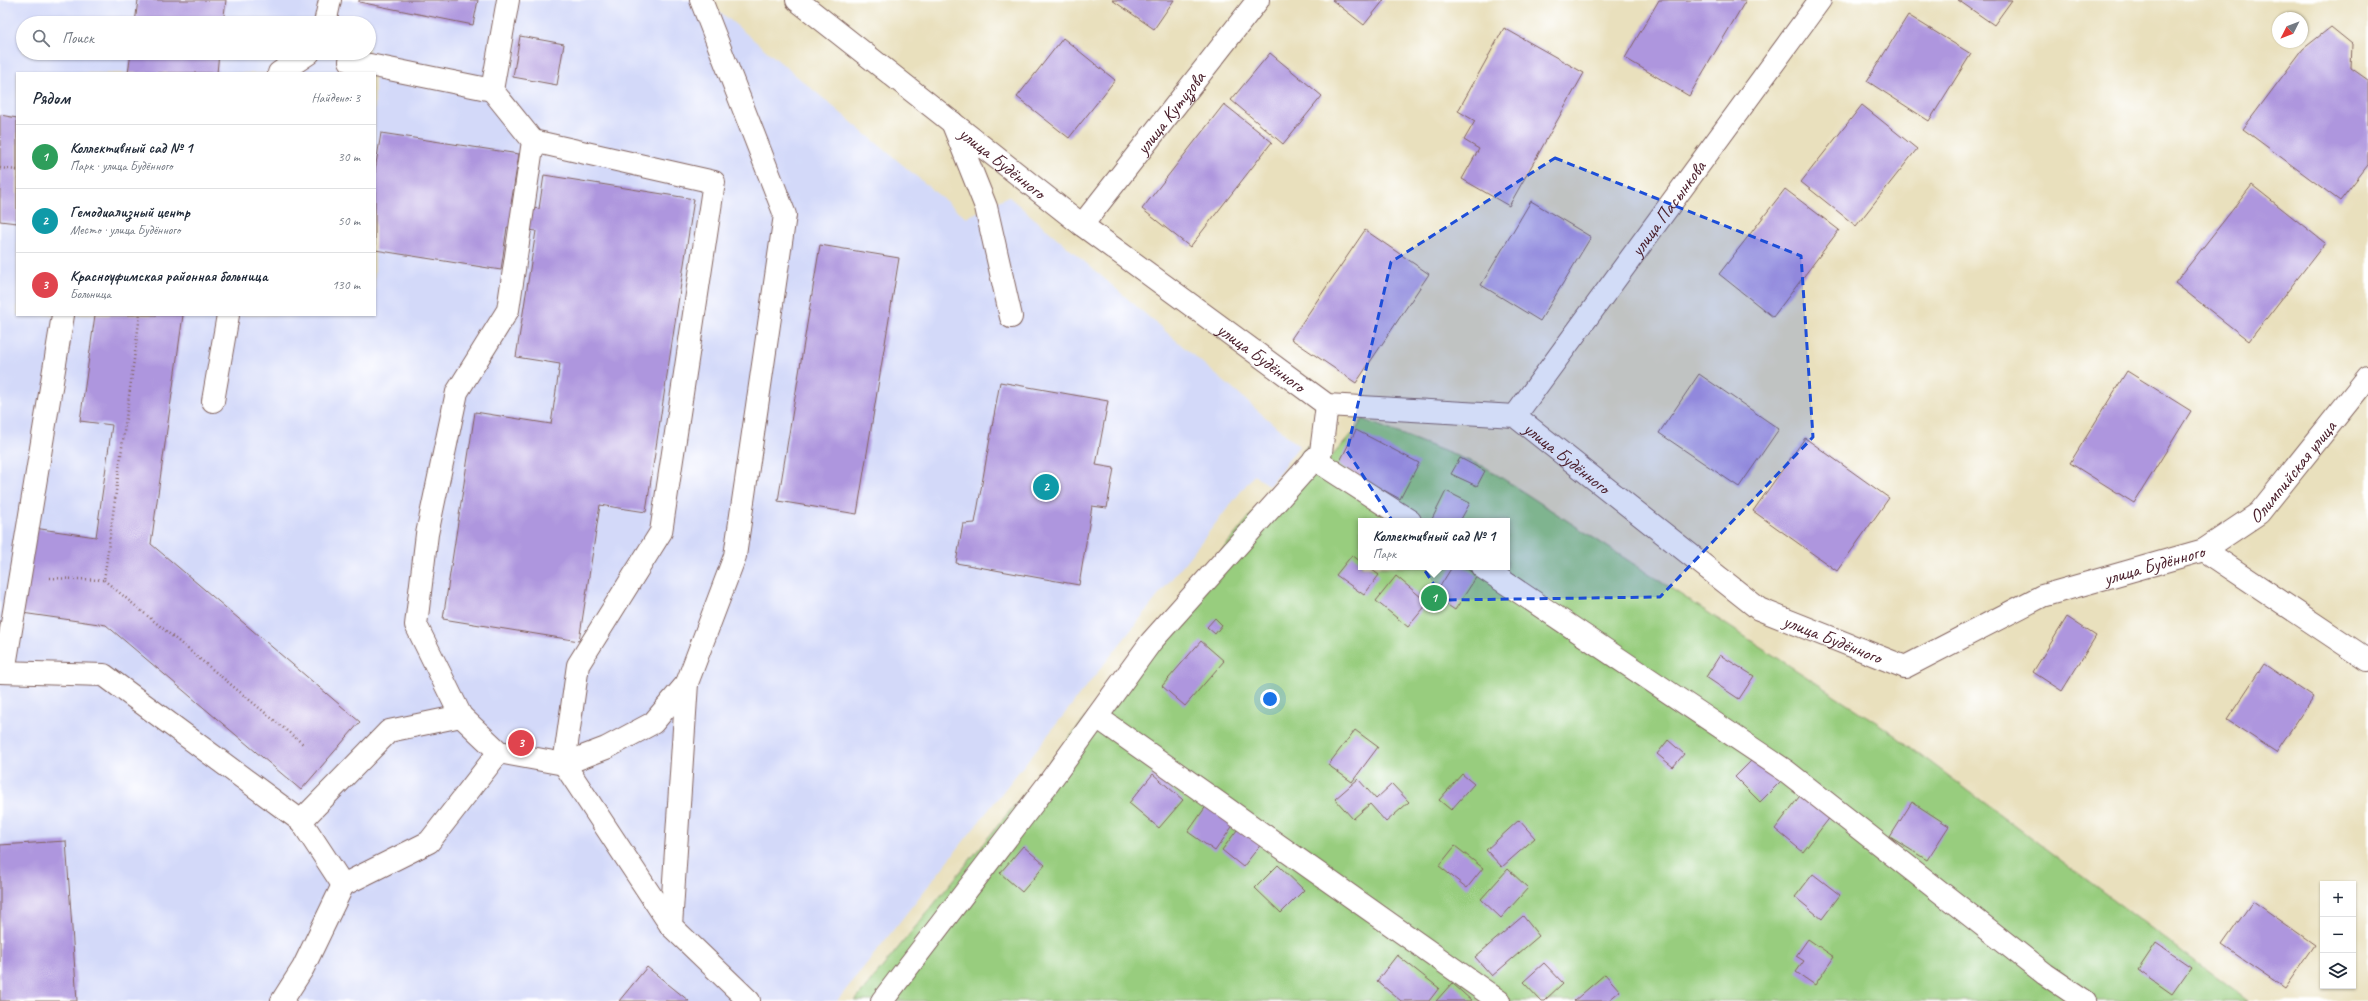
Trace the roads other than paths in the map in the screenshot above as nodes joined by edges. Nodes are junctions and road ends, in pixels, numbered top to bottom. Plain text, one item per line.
1 (330, 0) edge
2 (508, 0) edge
3 (701, 0) edge
4 (797, 0) edge
5 (1258, 0) edge
6 (1820, 0) edge
7 (327, 16) edge
8 (298, 60) edge
9 (350, 61) dead end
10 (280, 72) edge
11 (492, 90) junction
12 (952, 120) junction
13 (533, 141) junction
14 (1082, 225) junction
15 (63, 316) edge
16 (228, 316) edge
17 (1011, 317) dead end
18 (2368, 377) edge
19 (213, 401) dead end
20 (1327, 405) junction
21 (1516, 416) junction
22 (1314, 459) junction
23 (1405, 518) edge
24 (2204, 550) junction
25 (1486, 570) edge
26 (2368, 660) edge
27 (2, 672) edge
28 (687, 682) junction
29 (461, 716) junction
30 (1097, 716) junction
31 (499, 752) junction
32 (564, 764) junction
33 (302, 821) junction
34 (343, 885) junction
35 (672, 926) junction
36 (282, 1001) edge
37 (749, 1001) edge
38 (882, 1001) edge
39 (1499, 1001) edge
40 (2085, 1001) edge

1 - 7 street
2 - 11 street
3 - 28 street
4 - 12 street, улица Будённого
5 - 14 street, улица Кутузова
6 - 21 street, улица Пасынкова
8 - 10 street
9 - 11 street
11 - 13 street
12 - 14 street, улица Будённого
12 - 17 street
13 - 29 street
13 - 32 street
14 - 20 street, улица Будённого
15 - 27 street
16 - 19 street
18 - 24 street, Олимпийская улица
20 - 21 street, улица Будённого
20 - 22 street
21 - 24 street, улица Будённого
22 - 23 street
22 - 30 street
24 - 26 street, улица Будённого
25 - 40 street
27 - 33 street
28 - 32 street
28 - 35 street
29 - 31 street
29 - 33 street
30 - 38 street
30 - 39 street
31 - 32 street
31 - 34 street
32 - 35 street
33 - 34 street
34 - 36 street
35 - 37 street

